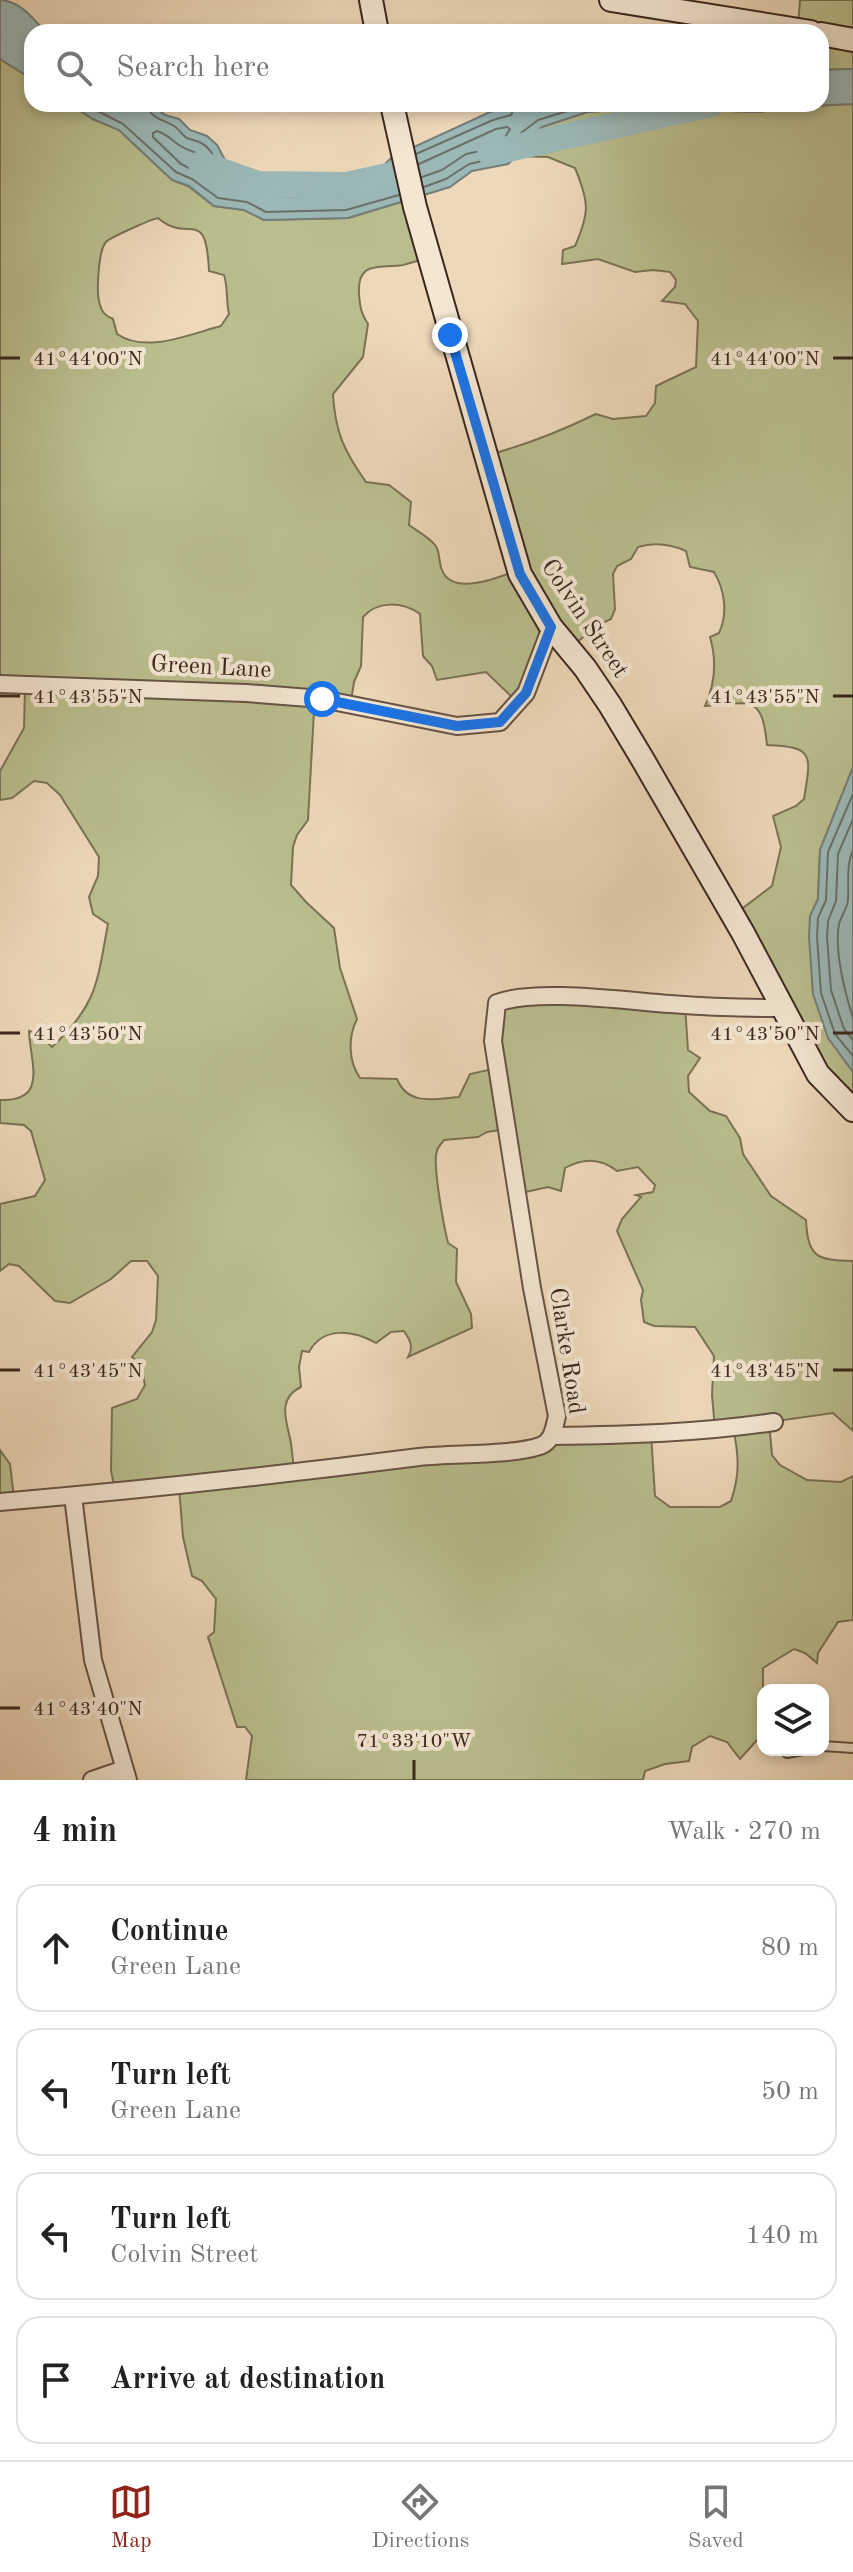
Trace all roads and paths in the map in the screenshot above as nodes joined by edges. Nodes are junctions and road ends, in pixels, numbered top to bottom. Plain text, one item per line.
1 (371, 0) edge
2 (611, 0) edge
3 (376, 24) edge
4 (761, 24) edge
5 (829, 36) edge
6 (853, 40) edge
7 (394, 112) edge
8 (551, 627) junction
9 (0, 684) edge
10 (782, 1008) junction
11 (853, 1110) edge
12 (774, 1422) dead end
13 (553, 1436) junction
14 (73, 1496) junction
15 (0, 1502) edge
16 (829, 1746) edge
17 (853, 1748) edge
18 (126, 1774) edge
19 (92, 1780) edge

1 - 3 street
2 - 4 street
5 - 6 street
7 - 8 street, Colvin Street
8 - 9 street, Green Lane
8 - 10 street, Colvin Street
10 - 11 street, Colvin Street
10 - 13 street, Clarke Road
12 - 13 street
13 - 14 street, Clarke Road
14 - 15 street, Clarke Road
14 - 18 street
16 - 17 lane
18 - 19 street

